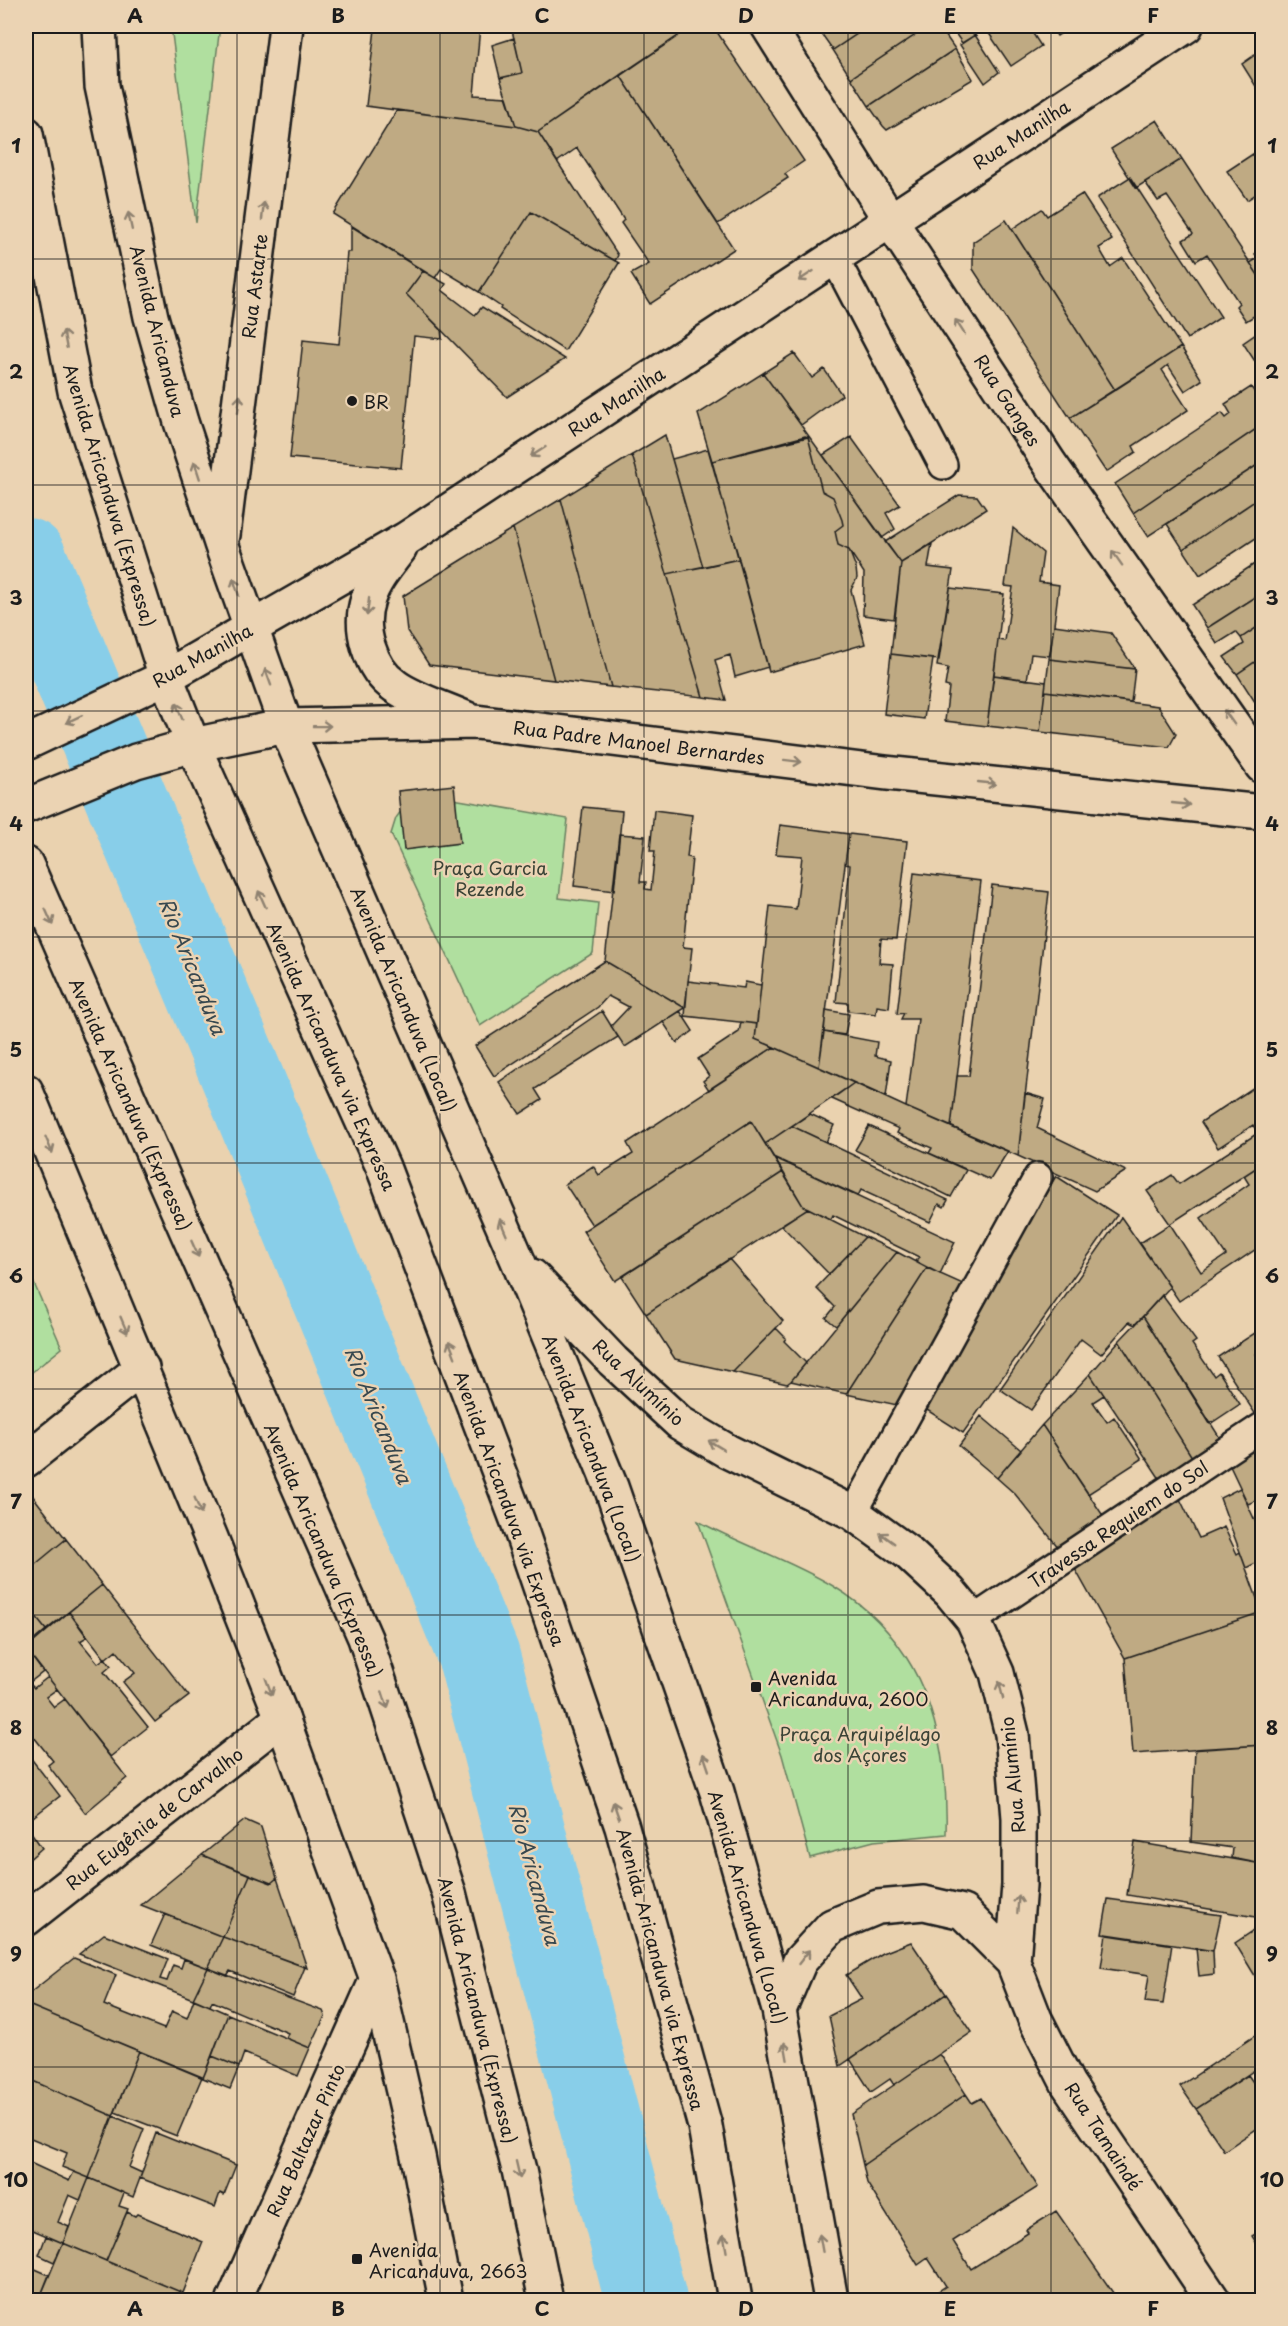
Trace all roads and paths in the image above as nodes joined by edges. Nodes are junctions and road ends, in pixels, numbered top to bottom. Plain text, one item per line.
1 (99, 26) edge
2 (286, 26) edge
3 (768, 26) edge
4 (1186, 26) edge
5 (26, 134) edge
6 (890, 220) junction
7 (834, 257) junction
8 (943, 465) dead end
9 (406, 539) junction
10 (222, 546) junction
11 (251, 628) junction
12 (166, 677) junction
13 (476, 722) junction
14 (286, 726) junction
15 (29, 741) edge
16 (193, 745) junction
17 (1263, 766) edge
18 (26, 806) edge
19 (1263, 812) edge
20 (26, 864) edge
21 (26, 1091) edge
22 (1038, 1177) dead end
23 (518, 1261) junction
24 (142, 1368) junction
25 (1263, 1427) edge
26 (26, 1460) edge
27 (853, 1513) junction
28 (973, 1620) junction
29 (282, 1718) junction
30 (26, 1919) edge
31 (1014, 1962) junction
32 (377, 1979) junction
33 (779, 2010) junction
34 (234, 2301) edge
35 (446, 2301) edge
36 (546, 2301) edge
37 (735, 2301) edge
38 (831, 2301) edge
39 (1212, 2301) edge

10 -> 1 main road, Avenida Aricanduva
10 -> 2 main road, Rua Astarte
3 - 6 main road, Rua Ganges
4 - 6 main road, Rua Manilha
12 -> 5 main road, Avenida Aricanduva (Expressa)
6 - 7 main road, Rua Manilha
17 -> 6 main road, Rua Ganges
7 - 8 lane
7 -> 9 main road, Rua Manilha
9 - 11 main road, Rua Manilha
9 -> 13 main road
11 -> 10 main road, Avenida Aricanduva
11 - 12 main road, Rua Manilha
14 -> 11 main road, Avenida Aricanduva (Local)
12 -> 15 main road, Rua Manilha
16 -> 12 main road, Avenida Aricanduva (Expressa)
14 -> 13 main road, Rua Padre Manoel Bernardes
13 -> 19 main road, Rua Padre Manoel Bernardes
14 - 16 main road, Rua Padre Manoel Bernardes
23 -> 14 main road, Avenida Aricanduva (Local)
16 - 18 main road, Rua Padre Manoel Bernardes
37 -> 16 main road, Avenida Aricanduva via Expressa
20 -> 36 main road, Avenida Aricanduva (Expressa)
21 -> 24 main road
22 - 27 lane
27 -> 23 main road, Rua Alumínio
33 -> 23 main road, Avenida Aricanduva (Local)
24 - 26 main road
24 -> 29 main road
25 - 28 lane, Travessa Requiem do Sol
28 -> 27 main road, Rua Alumínio
31 -> 28 main road, Rua Alumínio
29 - 30 main road, Rua Eugênia de Carvalho
29 - 32 main road
33 -> 31 main road
31 - 39 main road, Rua Tamaindé
32 - 34 main road, Rua Baltazar Pinto
32 - 35 main road
38 -> 33 main road, Avenida Aricanduva (Local)

